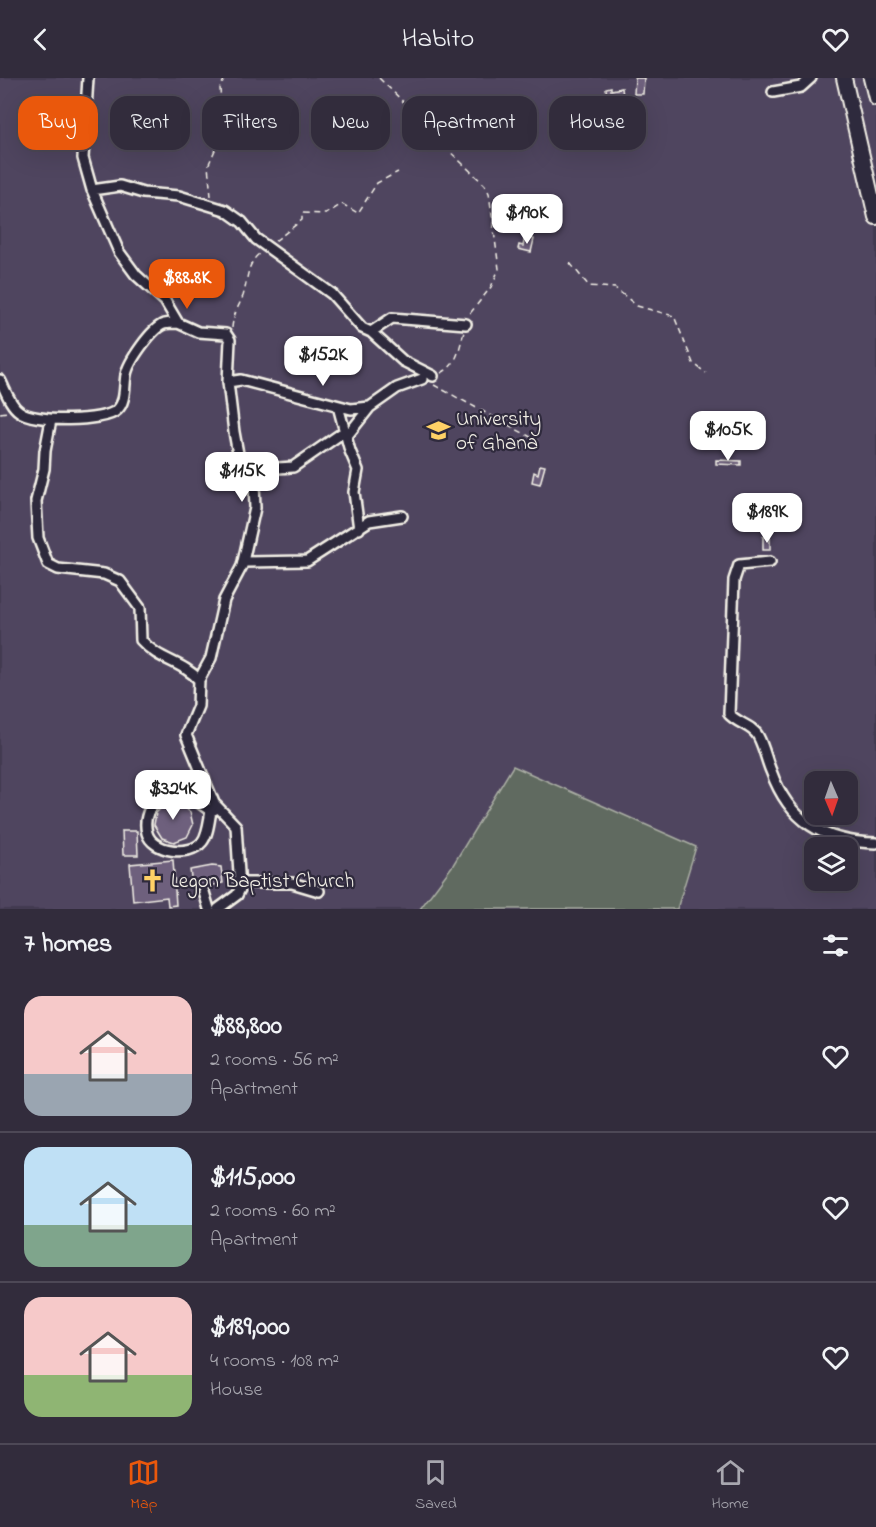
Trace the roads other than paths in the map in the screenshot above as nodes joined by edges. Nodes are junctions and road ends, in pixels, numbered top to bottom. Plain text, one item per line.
1 (88, 78) edge
2 (811, 78) edge
3 (844, 78) edge
4 (871, 78) edge
5 (773, 92) dead end
6 (876, 98) edge
7 (92, 190) junction
8 (876, 217) edge
9 (178, 323) junction
10 (466, 324) road end
11 (371, 332) junction
12 (433, 376) road end
13 (422, 379) road end
14 (0, 380) edge
15 (228, 382) junction
16 (338, 406) junction
17 (370, 407) junction
18 (51, 420) junction
19 (346, 433) junction
20 (248, 470) junction
21 (402, 516) dead end
22 (359, 529) junction
23 (243, 562) junction
24 (770, 562) dead end
25 (199, 680) junction
26 (215, 809) junction
27 (876, 843) edge
28 (240, 883) junction
29 (319, 891) dead end
30 (204, 892) dead end
31 (209, 909) edge
32 (218, 909) edge

1 - 7 street
2 - 5 street
3 - 8 highway
4 - 6 highway
7 - 9 street
7 - 11 street
9 - 15 street
9 - 18 street
10 - 11 street
11 - 12 street
13 - 17 street
14 - 18 street
15 - 16 street
15 - 20 street
16 - 17 street
16 - 19 street
17 - 19 street
18 - 25 street
19 - 20 street
19 - 22 street
20 - 23 street
21 - 22 street
22 - 23 street
23 - 25 street
24 - 27 street
25 - 26 street
26 - 26 street
26 - 28 street
28 - 29 street
28 - 32 street
30 - 31 street

